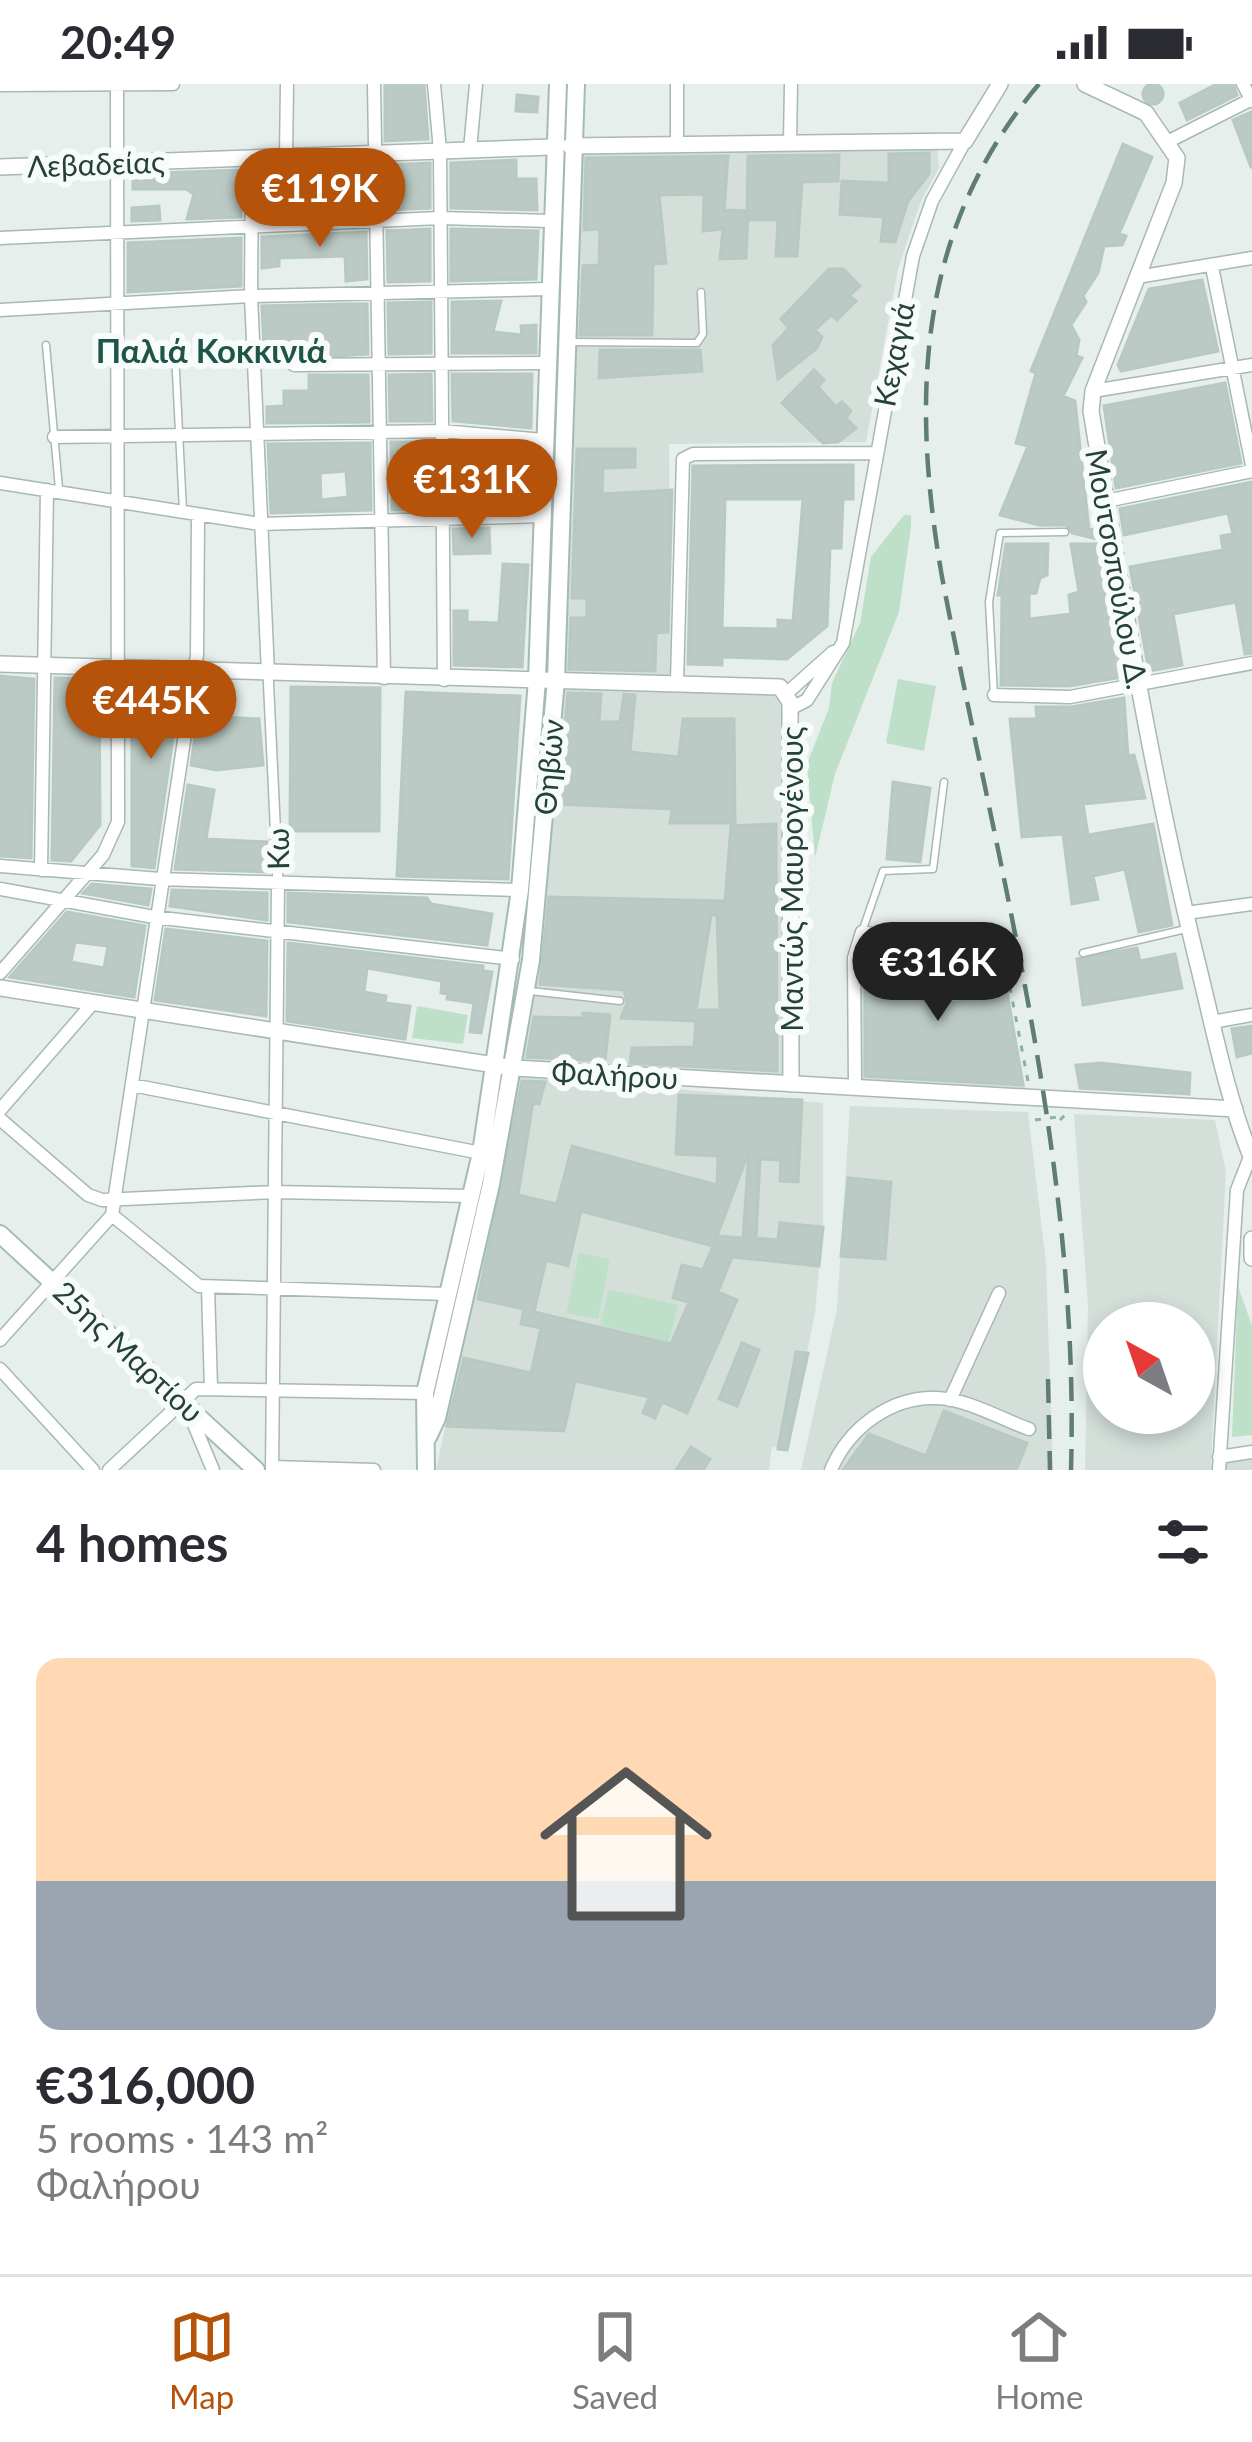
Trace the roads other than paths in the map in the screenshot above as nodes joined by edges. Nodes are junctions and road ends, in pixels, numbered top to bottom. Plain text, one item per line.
1 (117, 84) edge
2 (173, 84) edge
3 (287, 84) edge
4 (374, 84) edge
5 (434, 84) edge
6 (476, 84) edge
7 (558, 84) edge
8 (576, 84) edge
9 (677, 84) edge
10 (791, 84) edge
11 (1000, 84) edge
12 (1084, 84) edge
13 (1243, 84) edge
14 (0, 85) edge
15 (43, 85) edge
16 (1252, 100) edge
17 (1169, 140) junction
18 (965, 141) junction
19 (790, 142) junction
20 (677, 144) junction
21 (561, 146) junction
22 (470, 150) junction
23 (440, 151) junction
24 (376, 153) junction
25 (286, 156) junction
26 (252, 158) junction
27 (118, 163) junction
28 (0, 167) edge
29 (440, 218) junction
30 (550, 220) junction
31 (376, 221) junction
32 (252, 224) junction
33 (118, 234) junction
34 (0, 238) edge
35 (1252, 258) edge
36 (1212, 268) junction
37 (1137, 277) junction
38 (548, 289) junction
39 (442, 290) junction
40 (379, 291) junction
41 (701, 292) dead end
42 (250, 296) junction
43 (119, 302) junction
44 (0, 310) edge
45 (565, 342) junction
46 (46, 345) dead end
47 (175, 353) dead end
48 (546, 363) junction
49 (294, 364) dead end
50 (377, 364) junction
51 (441, 364) junction
52 (1252, 365) edge
53 (1234, 368) junction
54 (1093, 391) junction
55 (378, 431) junction
56 (442, 431) junction
57 (257, 432) junction
58 (118, 436) junction
59 (179, 436) junction
60 (54, 437) junction
61 (543, 440) junction
62 (874, 452) junction
63 (1252, 468) edge
64 (0, 483) edge
65 (54, 492) junction
66 (1106, 501) junction
67 (117, 502) junction
68 (542, 515) junction
69 (191, 516) junction
70 (443, 516) junction
71 (380, 519) junction
72 (260, 524) junction
73 (1066, 532) dead end
74 (1252, 663) edge
75 (0, 664) edge
76 (42, 666) junction
77 (117, 668) junction
78 (195, 671) junction
79 (268, 673) junction
80 (384, 678) junction
81 (444, 680) junction
82 (546, 680) junction
83 (677, 682) junction
84 (1136, 682) junction
85 (994, 695) joint
86 (788, 701) junction
87 (944, 782) dead end
88 (0, 866) edge
89 (41, 870) junction
90 (84, 872) junction
91 (160, 879) junction
92 (278, 884) junction
93 (0, 889) edge
94 (520, 890) junction
95 (58, 900) junction
96 (1252, 904) edge
97 (154, 917) junction
98 (1188, 921) junction
99 (277, 931) junction
100 (862, 932) junction
101 (1083, 953) dead end
102 (513, 959) junction
103 (1004, 959) road end
104 (0, 973) edge
105 (0, 988) edge
106 (526, 990) junction
107 (620, 1001) dead end
108 (94, 1003) junction
109 (140, 1010) junction
110 (1252, 1015) edge
111 (1212, 1022) junction
112 (276, 1030) junction
113 (505, 1067) junction
114 (132, 1084) junction
115 (791, 1084) junction
116 (855, 1087) junction
117 (1235, 1109) junction
118 (275, 1113) junction
119 (0, 1114) edge
120 (481, 1153) junction
121 (1251, 1154) edge
122 (274, 1192) junction
123 (471, 1196) junction
124 (115, 1200) junction
125 (112, 1215) junction
126 (0, 1234) edge
127 (1252, 1240) edge
128 (1252, 1258) edge
129 (52, 1279) junction
130 (208, 1288) junction
131 (274, 1289) junction
132 (999, 1292) dead end
133 (447, 1294) junction
134 (0, 1340) edge
135 (0, 1369) edge
136 (212, 1388) junction
137 (273, 1390) junction
138 (425, 1394) junction
139 (184, 1400) junction
140 (950, 1400) junction
141 (1029, 1429) dead end
142 (428, 1437) junction
143 (1252, 1452) edge
144 (1219, 1463) edge
145 (210, 1468) edge
146 (266, 1469) edge
147 (93, 1470) edge
148 (109, 1470) edge
149 (374, 1470) edge
150 (426, 1470) edge
151 (831, 1470) edge

1 - 2 street
1 - 15 street
1 - 27 street
3 - 25 street
4 - 24 street
5 - 23 street
6 - 22 street
7 - 21 main road, Θηβών
8 - 21 main road, Θηβών
9 - 20 street
10 - 19 street
11 - 18 street, Κεχαγιά
12 - 17 street
13 - 16 street
14 - 15 street
16 - 17 street
17 - 37 street, Μουτσοπούλου Δ.
18 - 19 street, Λεβαδείας
18 - 62 street, Κεχαγιά
19 - 20 street, Λεβαδείας
20 - 21 street, Λεβαδείας
21 - 22 street, Λεβαδείας
21 - 30 main road, Θηβών
21 - 45 main road, Θηβών
22 - 23 street, Λεβαδείας
23 - 24 street, Λεβαδείας
23 - 29 street
24 - 25 street, Λεβαδείας
24 - 31 street
25 - 26 street, Λεβαδείας
26 - 27 street, Λεβαδείας
26 - 32 street, Κω
27 - 28 street, Λεβαδείας
27 - 33 street
29 - 30 street
29 - 31 street
29 - 39 street
30 - 38 main road, Θηβών
31 - 32 street
31 - 40 street
32 - 33 street
32 - 42 street, Κω
33 - 34 street
33 - 43 street
35 - 36 street
36 - 37 street
36 - 53 street
37 - 54 street, Μουτσοπούλου Δ.
38 - 39 street
38 - 48 main road, Θηβών
39 - 40 street
39 - 51 street
40 - 42 street
40 - 50 street
41 - 45 lane
42 - 43 street
42 - 57 street, Κω
43 - 44 street
43 - 58 street
45 - 82 main road, Θηβών
46 - 60 lane
47 - 59 lane
48 - 51 street
48 - 61 main road, Θηβών
49 - 50 street
50 - 51 street
50 - 55 street
51 - 56 street
52 - 53 street
53 - 54 street
53 - 63 street
54 - 66 street, Μουτσοπούλου Δ.
55 - 56 street
55 - 57 street
55 - 71 street
56 - 61 street
56 - 70 street
57 - 59 street
57 - 72 street, Κω
58 - 59 street
58 - 60 street
58 - 67 street
59 - 69 lane
60 - 65 lane
61 - 68 main road, Θηβών
62 - 83 street
62 - 86 street, Κεχαγιά
63 - 66 street
64 - 65 street
65 - 67 street
65 - 76 street
66 - 84 street, Μουτσοπούλου Δ.
67 - 69 street
67 - 77 street
68 - 70 street
68 - 82 main road, Θηβών
69 - 72 street
69 - 78 street
70 - 71 street
70 - 81 street
71 - 72 street
71 - 80 street
72 - 79 street, Κω
73 - 85 lane
74 - 84 street
75 - 76 street, Μαντώς Μαυρογένους
76 - 77 street, Μαντώς Μαυρογένους
76 - 89 street
77 - 78 street, Μαντώς Μαυρογένους
77 - 90 street
78 - 79 street, Μαντώς Μαυρογένους
78 - 91 street
79 - 80 street, Μαντώς Μαυρογένους
79 - 92 street, Κω
80 - 81 street, Μαντώς Μαυρογένους
81 - 82 street, Μαντώς Μαυρογένους
82 - 83 street, Μαντώς Μαυρογένους
82 - 94 main road, Θηβών
82 - 106 main road, Θηβών
83 - 86 street, Μαντώς Μαυρογένους
84 - 85 street
84 - 98 street, Μουτσοπούλου Δ.
86 - 115 street, Μαντώς Μαυρογένους
87 - 100 lane
88 - 89 street
89 - 90 street
90 - 91 street
90 - 95 street
91 - 92 street
91 - 97 street
92 - 94 street
92 - 99 street, Κω
93 - 95 street
94 - 102 main road, Θηβών
95 - 97 street
95 - 104 street
96 - 98 street
97 - 99 street
97 - 109 street
98 - 101 lane
98 - 111 street, Μουτσοπούλου Δ.
99 - 102 street
99 - 112 street, Κω
100 - 103 street
100 - 116 street
102 - 113 main road, Θηβών
105 - 108 street, Φαλήρου
106 - 107 lane
106 - 113 main road, Θηβών
108 - 109 street, Φαλήρου
108 - 119 street
109 - 112 street, Φαλήρου
109 - 114 street
110 - 111 street
111 - 117 street, Μουτσοπούλου Δ.
112 - 113 street, Φαλήρου
112 - 118 street, Κω
113 - 115 street, Φαλήρου
113 - 120 main road, Θηβών
113 - 142 main road, Θηβών
114 - 118 street
114 - 124 street
115 - 116 street, Φαλήρου
116 - 117 street, Φαλήρου
117 - 121 street, Μουτσοπούλου Δ.
118 - 120 street
118 - 122 street, Κω
119 - 124 street
120 - 123 main road, Θηβών
121 - 144 street
122 - 123 street
122 - 124 street
122 - 131 street, Κω
123 - 133 main road, Θηβών
124 - 125 street
125 - 129 street
125 - 130 street
126 - 129 main road, 25ης Μαρτίου
127 - 128 street
129 - 134 street
129 - 139 main road, 25ης Μαρτίου
130 - 131 street
130 - 136 street
131 - 133 street
131 - 137 street, Κω
132 - 140 street
133 - 138 main road, Θηβών
135 - 147 street
136 - 137 street
136 - 139 street
137 - 138 street
137 - 146 street, Κω
138 - 142 main road, Θηβών
139 - 145 street
139 - 146 main road, 25ης Μαρτίου
139 - 148 street
140 - 141 street
140 - 151 street
142 - 150 main road, Θηβών
143 - 144 street
146 - 149 street

